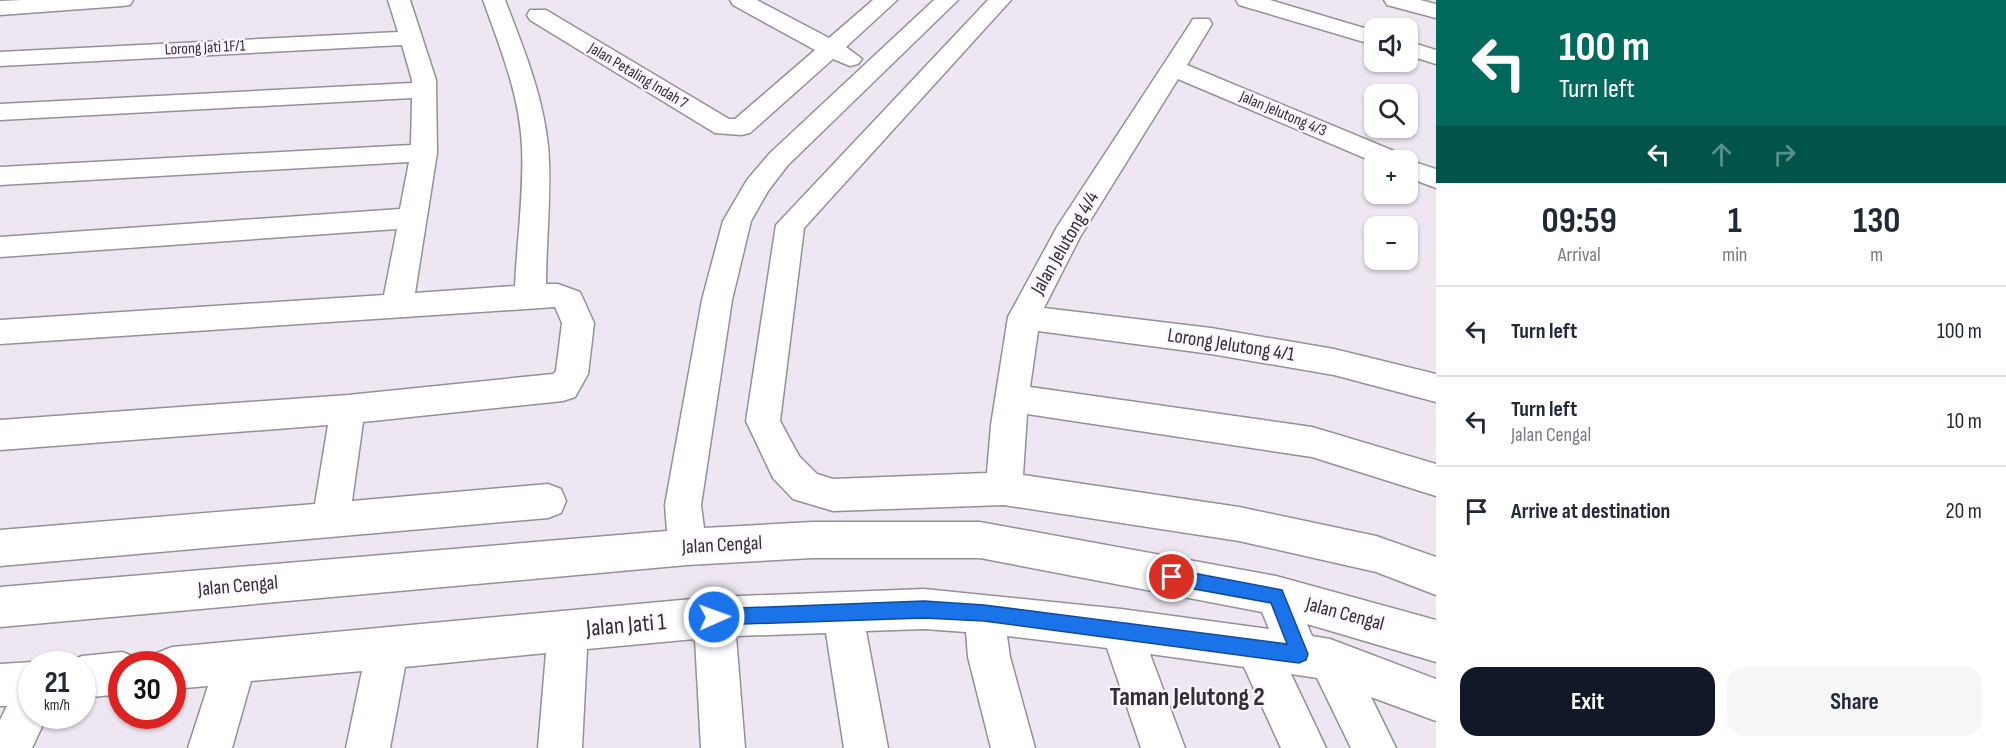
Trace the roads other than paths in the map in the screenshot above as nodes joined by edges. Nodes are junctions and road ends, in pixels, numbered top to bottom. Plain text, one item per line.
1 (122, 0) edge
2 (399, 0) edge
3 (494, 0) edge
4 (741, 0) edge
5 (886, 0) edge
6 (1247, 0) edge
7 (1395, 0) edge
8 (68, 1) edge
9 (942, 6) edge
10 (0, 8) edge
11 (1436, 11) edge
12 (988, 13) edge
13 (538, 15) dead end
14 (1201, 24) dead end
15 (1364, 35) edge
16 (411, 38) junction
17 (832, 49) junction
18 (1418, 51) edge
19 (1436, 57) edge
20 (0, 59) edge
21 (1173, 68) junction
22 (871, 70) junction
23 (424, 90) junction
24 (4, 117) edge
25 (1368, 150) edge
26 (424, 153) junction
27 (1418, 172) edge
28 (0, 176) edge
29 (1436, 179) edge
30 (413, 218) junction
31 (0, 247) edge
32 (544, 296) junction
33 (398, 305) junction
34 (1024, 317) junction
35 (0, 332) edge
36 (1436, 388) edge
37 (1012, 398) junction
38 (348, 410) junction
39 (0, 435) edge
40 (1436, 480) edge
41 (1004, 489) junction
42 (548, 501) dead end
43 (331, 519) junction
44 (687, 547) junction
45 (0, 548) edge
46 (1436, 576) edge
47 (1276, 596) junction
48 (0, 607) edge
49 (843, 613) junction
50 (984, 613) junction
51 (714, 617) junction
52 (1121, 629) junction
53 (568, 631) junction
54 (1436, 640) edge
55 (388, 647) junction
56 (1256, 647) junction
57 (1315, 657) junction
58 (236, 662) junction
59 (186, 667) edge
60 (18, 683) edge
61 (0, 685) edge
62 (1436, 700) edge
63 (19, 729) edge
64 (10, 748) edge
65 (210, 748) edge
66 (368, 748) edge
67 (560, 748) edge
68 (723, 748) edge
69 (866, 748) edge
70 (1013, 748) edge
71 (1162, 748) edge
72 (1304, 748) edge
73 (1374, 748) edge

1 - 8 street
2 - 16 street
3 - 32 street
4 - 17 street
5 - 17 street
6 - 15 street
7 - 11 street
8 - 10 street
9 - 12 street
9 - 22 street
12 - 41 street
13 - 17 street, Jalan Petaling Indah 7
14 - 21 street, Jalan Jelutong 4/4
16 - 20 street, Lorong Jati 1F/1
16 - 23 street
17 - 22 street
18 - 19 street
21 - 25 street, Jalan Jelutong 4/3
21 - 34 street, Jalan Jelutong 4/4
22 - 44 street
23 - 24 street
23 - 26 street
26 - 28 street
26 - 30 street
27 - 29 street
30 - 31 street
30 - 33 street
32 - 33 street
32 - 38 street
33 - 35 street
34 - 36 street, Lorong Jelutong 4/1
34 - 37 street, Jalan Jelutong 4/4
37 - 40 street
37 - 41 street, Jalan Jelutong 4/4
38 - 39 street
38 - 43 street
41 - 46 street
42 - 43 street
43 - 45 street
44 - 47 street, Jalan Cengal
44 - 48 street, Jalan Cengal
47 - 54 street, Jalan Cengal
47 - 57 street
49 - 50 street, Jalan Jati 1
49 - 51 street, Jalan Jati 1
49 - 69 street
50 - 52 street, Jalan Jati 1
50 - 70 street
51 - 53 street, Jalan Jati 1
51 - 68 street
52 - 56 street, Jalan Jati 1
52 - 71 street
53 - 55 street, Jalan Jati 1
53 - 67 street
55 - 58 street, Jalan Jati 1
55 - 66 street
56 - 57 street, Jalan Jati 1
56 - 72 street
57 - 62 street, Jalan Jati 1
57 - 73 street
58 - 59 street, Jalan Jati 1
58 - 65 street
60 - 61 street
63 - 64 street

